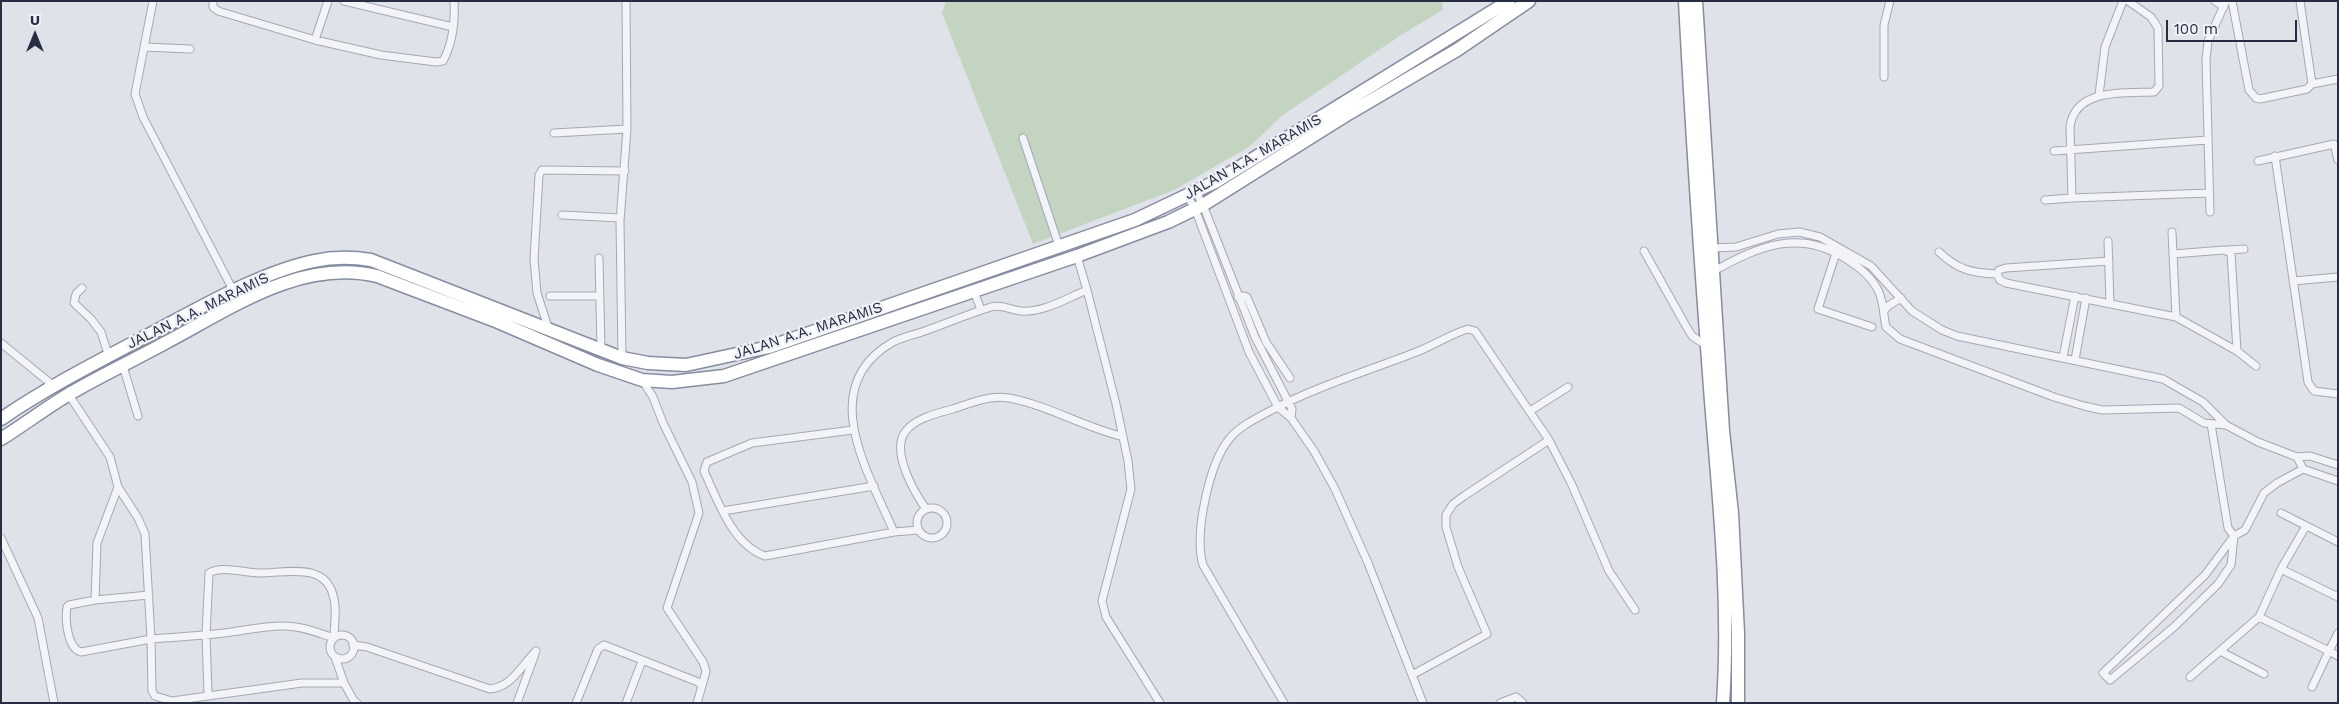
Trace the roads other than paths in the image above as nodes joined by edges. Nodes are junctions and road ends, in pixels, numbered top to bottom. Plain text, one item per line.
1 (153, 1) edge
2 (213, 1) edge
3 (328, 1) edge
4 (344, 1) edge
5 (454, 1) edge
6 (626, 1) edge
7 (1509, 1) edge
8 (1529, 1) edge
9 (1686, 1) edge
10 (1696, 1) edge
11 (1890, 1) edge
12 (2122, 1) edge
13 (2128, 1) edge
14 (2215, 1) edge
15 (2232, 1) edge
16 (2300, 1) edge
17 (2225, 4) edge
18 (453, 27) junction
19 (315, 40) junction
20 (144, 47) junction
21 (190, 49) dead end
22 (1884, 77) dead end
23 (2338, 79) edge
24 (2312, 84) junction
25 (2099, 95) junction
26 (627, 129) junction
27 (554, 134) dead end
28 (1023, 138) dead end
29 (2208, 140) junction
30 (2336, 144) edge
31 (2070, 150) junction
32 (2054, 151) dead end
33 (2275, 156) junction
34 (2338, 158) edge
35 (2258, 161) dead end
36 (625, 171) junction
37 (2209, 193) junction
38 (1192, 195) junction
39 (2072, 198) junction
40 (2045, 200) dead end
41 (1199, 207) junction
42 (2210, 212) dead end
43 (562, 215) dead end
44 (620, 218) junction
45 (2172, 232) dead end
46 (2108, 241) dead end
47 (1059, 246) junction
48 (1713, 248) junction
49 (2244, 249) dead end
50 (2228, 250) junction
51 (1644, 251) dead end
52 (1939, 252) dead end
53 (1836, 253) junction
54 (2173, 254) junction
55 (1077, 256) junction
56 (599, 258) dead end
57 (2109, 261) junction
58 (1714, 271) junction
59 (1997, 274) junction
60 (2338, 277) edge
61 (2293, 280) junction
62 (82, 288) dead end
63 (1087, 290) junction
64 (974, 291) junction
65 (234, 292) junction
66 (550, 296) dead end
67 (599, 296) junction
68 (2075, 296) junction
69 (1238, 297) junction
70 (1901, 298) junction
71 (2086, 298) junction
72 (2110, 303) junction
73 (981, 310) junction
74 (1884, 311) junction
75 (2176, 317) junction
76 (548, 327) junction
77 (1872, 327) dead end
78 (1, 343) edge
79 (1707, 346) junction
80 (601, 350) junction
81 (2237, 351) junction
82 (109, 356) junction
83 (2063, 357) junction
84 (622, 358) junction
85 (2075, 360) junction
86 (123, 366) junction
87 (2256, 366) dead end
88 (1290, 378) dead end
89 (642, 380) junction
90 (55, 387) junction
91 (1568, 387) dead end
92 (2338, 394) edge
93 (69, 395) junction
94 (1288, 402) junction
95 (1278, 407) junction
96 (1530, 411) junction
97 (138, 416) dead end
98 (1291, 418) junction
99 (1, 419) edge
100 (2211, 424) junction
101 (2226, 425) junction
102 (853, 430) junction
103 (1121, 436) junction
104 (1, 439) edge
105 (1549, 440) junction
106 (2297, 457) junction
107 (2338, 465) edge
108 (2303, 469) junction
109 (2338, 481) edge
110 (874, 486) junction
111 (118, 487) junction
112 (926, 509) junction
113 (723, 511) junction
114 (2281, 513) dead end
115 (2306, 526) junction
116 (918, 530) junction
117 (894, 532) junction
118 (2234, 536) junction
119 (1, 538) edge
120 (2338, 542) edge
121 (2281, 569) junction
122 (149, 595) junction
123 (2338, 597) edge
124 (95, 600) junction
125 (1635, 610) dead end
126 (2259, 617) junction
127 (2338, 633) edge
128 (206, 634) junction
129 (334, 638) junction
130 (151, 639) junction
131 (354, 646) junction
132 (2329, 650) junction
133 (2220, 651) junction
134 (2338, 656) edge
135 (336, 657) junction
136 (642, 661) junction
137 (2264, 674) dead end
138 (1412, 675) junction
139 (2190, 677) dead end
140 (344, 683) junction
141 (702, 686) junction
142 (2312, 687) dead end
143 (208, 694) junction
144 (355, 702) edge
145 (54, 703) edge
146 (517, 703) edge
147 (576, 703) edge
148 (626, 703) edge
149 (698, 703) edge
150 (1160, 703) edge
151 (1284, 703) edge
152 (1423, 703) edge
153 (1500, 703) edge
154 (1523, 703) edge
155 (1723, 703) edge
156 (1738, 703) edge

1 - 20 street
2 - 19 street
3 - 19 street
4 - 18 street
5 - 18 street
6 - 26 street
7 - 38 highway, JALAN A.A. MARAMIS
8 - 41 highway
9 - 79 highway
10 - 48 highway
11 - 22 street
12 - 25 street
13 - 25 street
14 - 17 street
15 - 24 street
16 - 24 street
17 - 29 street
18 - 19 street
20 - 21 street
20 - 65 street
23 - 24 street
25 - 31 street
26 - 27 street
26 - 36 street
28 - 47 street
29 - 31 street
29 - 37 street
30 - 33 street
30 - 34 street
31 - 32 street
31 - 39 street
33 - 35 street
33 - 61 street
36 - 44 street
36 - 76 street
37 - 39 street
37 - 42 street
38 - 41 street
38 - 47 highway, JALAN A.A. MARAMIS
39 - 40 street
41 - 55 highway
41 - 69 street
41 - 95 street
43 - 44 street
44 - 84 street
45 - 54 street
46 - 57 street
47 - 84 highway, JALAN A.A. MARAMIS
48 - 58 highway
48 - 70 street
49 - 50 street
50 - 54 street
50 - 81 street
51 - 79 street
52 - 59 street
53 - 58 street
53 - 74 street
53 - 77 street
54 - 75 street
55 - 63 street
55 - 64 highway
56 - 67 street
57 - 59 street
57 - 72 street
58 - 156 highway
59 - 68 street
60 - 61 street
61 - 92 street
62 - 82 street
63 - 73 street
63 - 103 street
64 - 73 street
64 - 89 highway
65 - 76 highway, JALAN A.A. MARAMIS
65 - 82 highway, JALAN A.A. MARAMIS
66 - 67 street
67 - 80 street
68 - 71 street
68 - 83 street
69 - 88 street
69 - 94 street
70 - 74 street
70 - 83 street
71 - 72 street
71 - 85 street
72 - 75 street
73 - 102 street
74 - 100 street
75 - 81 street
76 - 80 highway, JALAN A.A. MARAMIS
78 - 90 street
79 - 155 highway
80 - 84 highway, JALAN A.A. MARAMIS
81 - 87 street
82 - 90 highway, JALAN A.A. MARAMIS
83 - 85 street
85 - 101 street
86 - 89 highway
86 - 93 highway
86 - 97 street
89 - 141 street
90 - 99 highway, JALAN A.A. MARAMIS
91 - 96 street
93 - 104 highway
93 - 111 street
94 - 95 street
94 - 96 street
94 - 98 street
95 - 98 street
95 - 151 street
96 - 105 street
98 - 138 street
100 - 101 street
100 - 118 street
101 - 106 street
102 - 110 street
102 - 113 street
103 - 112 street
103 - 150 street
105 - 125 street
105 - 138 street
106 - 107 street
106 - 108 street
108 - 109 street
108 - 118 street
110 - 113 street
110 - 117 street
111 - 122 street
111 - 124 street
112 - 116 street
112 - 116 street
113 - 117 street
114 - 115 street
115 - 120 street
115 - 121 street
116 - 117 street
118 - 118 street
119 - 145 street
121 - 123 street
121 - 126 street
122 - 124 street
122 - 130 street
124 - 130 street
126 - 132 street
126 - 133 street
127 - 132 street
128 - 129 street
128 - 129 street
128 - 130 street
128 - 143 street
129 - 131 street
129 - 135 street
130 - 143 street
131 - 135 street
131 - 146 street
132 - 134 street
132 - 142 street
133 - 137 street
133 - 139 street
135 - 140 street
136 - 141 street
136 - 147 street
136 - 148 street
138 - 152 street
140 - 143 street
140 - 144 street
141 - 149 street
153 - 154 street

